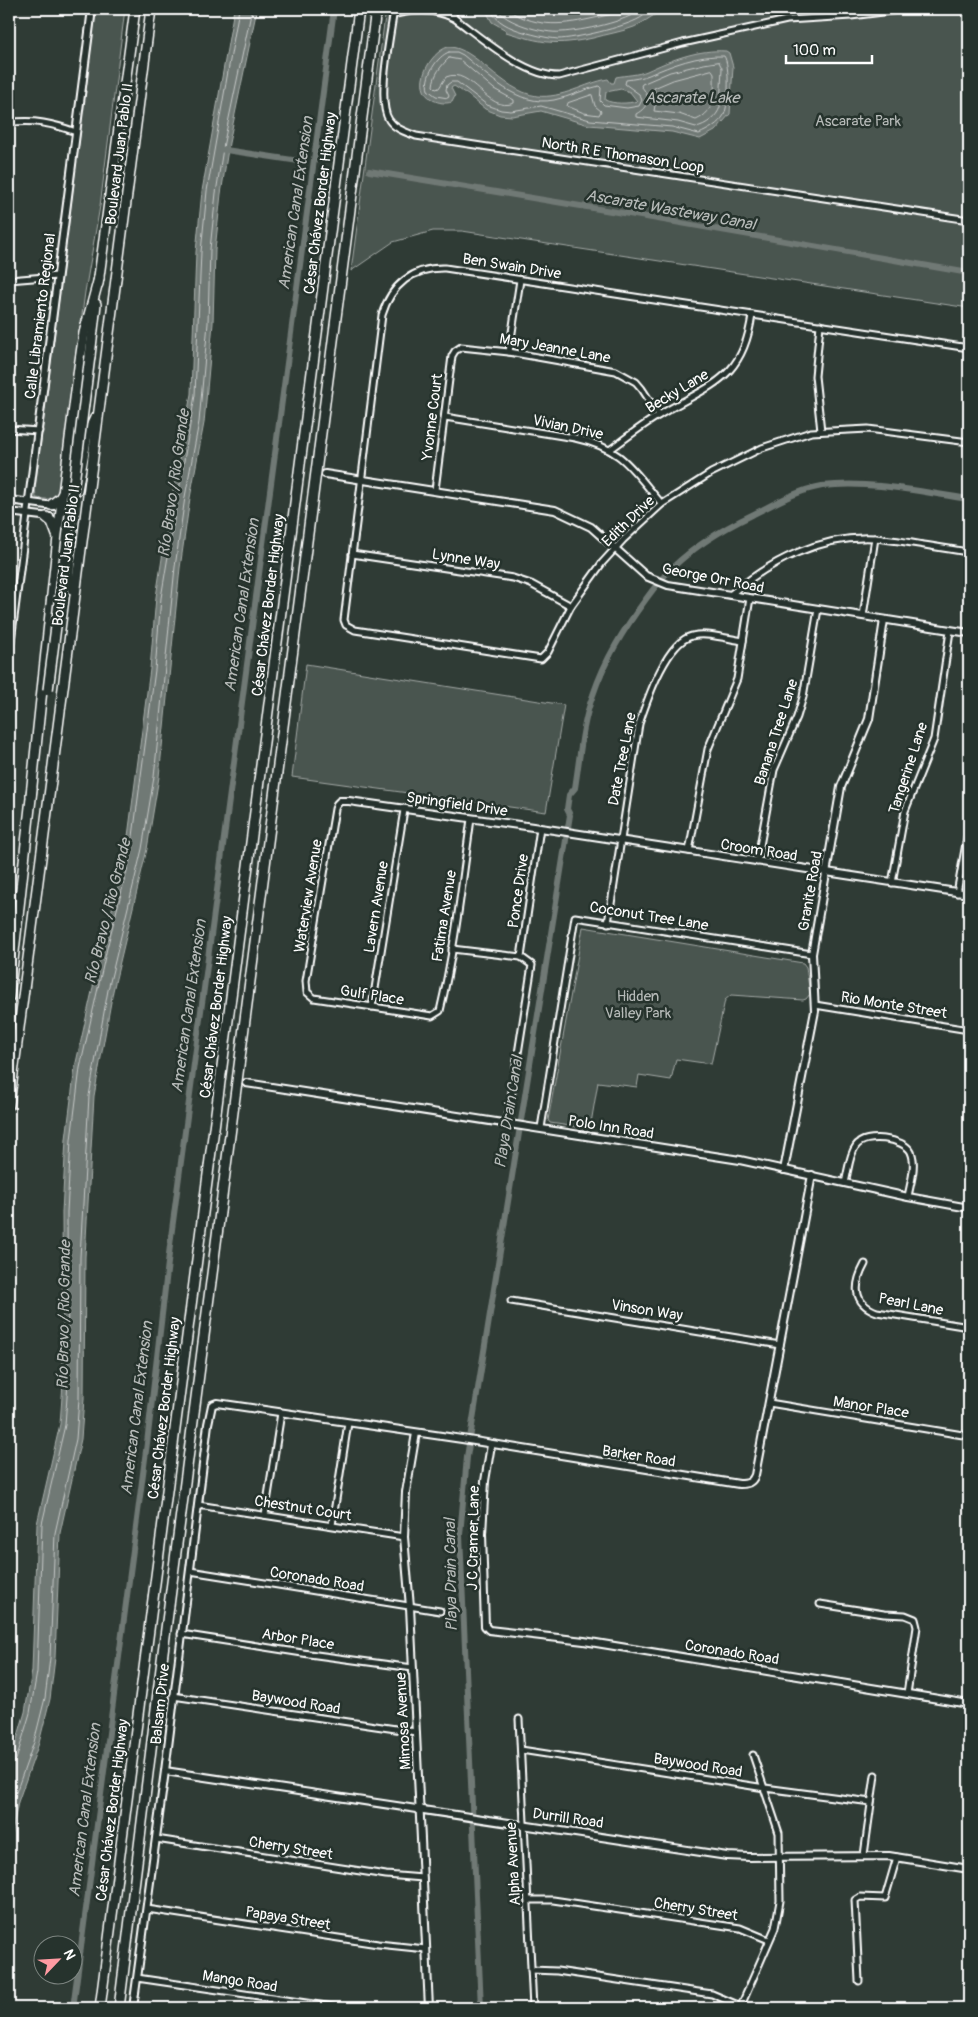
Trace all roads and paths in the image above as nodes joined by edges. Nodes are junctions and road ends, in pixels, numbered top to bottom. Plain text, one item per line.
1 (92, 9) edge
2 (135, 9) edge
3 (151, 9) edge
4 (359, 9) edge
5 (376, 9) edge
6 (452, 9) edge
7 (907, 9) edge
8 (394, 12) edge
9 (454, 18) junction
10 (9, 123) edge
11 (76, 132) junction
12 (969, 220) edge
13 (57, 276) junction
14 (99, 278) junction
15 (9, 280) edge
16 (520, 280) junction
17 (752, 315) junction
18 (820, 325) junction
19 (458, 348) joint
20 (969, 348) edge
21 (509, 352) junction
22 (99, 406) junction
23 (659, 415) junction
24 (445, 417) junction
25 (9, 429) edge
26 (39, 431) junction
27 (822, 431) junction
28 (969, 442) edge
29 (611, 449) junction
30 (326, 474) dead end
31 (361, 480) junction
32 (64, 488) junction
33 (435, 490) junction
34 (9, 500) edge
35 (30, 503) junction
36 (662, 504) junction
37 (51, 505) junction
38 (9, 512) edge
39 (64, 513) junction
40 (28, 515) junction
41 (46, 517) junction
42 (875, 538) junction
43 (57, 546) junction
44 (616, 548) junction
45 (969, 552) edge
46 (352, 554) junction
47 (730, 595) junction
48 (74, 596) junction
49 (750, 598) junction
50 (571, 606) junction
51 (818, 609) junction
52 (863, 616) junction
53 (884, 620) junction
54 (346, 625) joint
55 (950, 631) junction
56 (969, 633) edge
57 (10, 641) edge
58 (743, 641) junction
59 (9, 657) edge
60 (31, 795) junction
61 (337, 804) joint
62 (404, 810) junction
63 (471, 819) junction
64 (969, 827) edge
65 (540, 828) junction
66 (575, 833) joint
67 (620, 841) junction
68 (689, 851) junction
69 (757, 862) junction
70 (826, 872) junction
71 (892, 883) junction
72 (957, 892) junction
73 (969, 894) edge
74 (608, 923) junction
75 (452, 949) junction
76 (812, 954) junction
77 (520, 958) junction
78 (307, 992) joint
79 (9, 996) edge
80 (815, 1005) junction
81 (372, 1007) junction
82 (436, 1015) joint
83 (969, 1030) edge
84 (246, 1083) dead end
85 (9, 1105) edge
86 (509, 1123) junction
87 (541, 1128) junction
88 (784, 1170) junction
89 (812, 1175) junction
90 (846, 1183) junction
91 (908, 1197) junction
92 (969, 1208) edge
93 (865, 1264) dead end
94 (511, 1301) dead end
95 (969, 1327) edge
96 (780, 1345) junction
97 (768, 1403) junction
98 (213, 1404) joint
99 (281, 1413) junction
100 (348, 1423) junction
101 (416, 1433) junction
102 (969, 1436) edge
103 (491, 1445) junction
104 (198, 1506) junction
105 (265, 1515) junction
106 (332, 1525) junction
107 (404, 1537) junction
108 (190, 1571) junction
109 (820, 1604) dead end
110 (410, 1607) junction
111 (440, 1611) dead end
112 (489, 1630) joint
113 (181, 1634) junction
114 (413, 1668) junction
115 (907, 1694) junction
116 (173, 1696) junction
117 (969, 1704) edge
118 (519, 1719) dead end
119 (416, 1732) junction
120 (521, 1750) junction
121 (753, 1755) dead end
122 (165, 1771) junction
123 (875, 1774) dead end
124 (765, 1788) junction
125 (871, 1802) junction
126 (420, 1808) junction
127 (524, 1824) junction
128 (156, 1839) junction
129 (864, 1855) junction
130 (780, 1857) junction
131 (897, 1857) junction
132 (969, 1869) edge
133 (423, 1878) junction
134 (528, 1900) junction
135 (147, 1909) junction
136 (769, 1940) junction
137 (426, 1949) junction
138 (531, 1970) junction
139 (137, 1978) junction
140 (859, 1981) dead end
141 (100, 2008) edge
142 (119, 2008) edge
143 (133, 2008) edge
144 (340, 2008) edge
145 (429, 2008) edge
146 (533, 2008) edge
147 (742, 2008) edge

1 - 11 street, Calle Libramiento Regional
2 - 14 highway, Boulevard Juan Pablo II
3 - 22 highway, Boulevard Juan Pablo II
4 - 141 highway, César Chávez Border Highway
5 - 142 highway, César Chávez Border Highway
6 - 9 street
7 - 9 street
8 - 9 street
8 - 12 street, North R E Thomason Loop
10 - 11 street
11 - 13 street, Calle Libramiento Regional
13 - 15 street
13 - 26 street, Calle Libramiento Regional
14 - 32 highway
14 - 60 highway, Boulevard Juan Pablo II, bridge
16 - 17 street, Ben Swain Drive
16 - 21 street
16 - 31 street, Ben Swain Drive
17 - 18 street, Ben Swain Drive
17 - 23 street, Becky Lane
18 - 20 street, Ben Swain Drive
18 - 27 street
19 - 21 street, Mary Jeanne Lane
19 - 24 street, Yvonne Court
21 - 23 street, Mary Jeanne Lane
22 - 39 highway
22 - 48 highway, Boulevard Juan Pablo II
23 - 29 street, Becky Lane
24 - 29 street, Vivian Drive
24 - 33 street, Yvonne Court
25 - 26 street
26 - 35 street, Calle Libramiento Regional
27 - 28 street, Edith Drive
27 - 36 street, Edith Drive
29 - 36 street, Vivian Drive
30 - 31 street, George Orr Road
31 - 33 street, George Orr Road
31 - 46 street, Ben Swain Drive
32 - 37 highway
32 - 39 highway
33 - 44 street, George Orr Road
34 - 35 street
35 - 37 street
35 - 40 street, Calle Libramiento Regional
36 - 44 street, Edith Drive
37 - 39 street
38 - 40 street
39 - 41 street
39 - 43 highway
39 - 48 highway
40 - 41 street
40 - 57 street, Calle Libramiento Regional
41 - 43 highway
42 - 45 street
42 - 47 street
42 - 52 street
43 - 60 highway
44 - 47 street, George Orr Road
44 - 50 street, Edith Drive
46 - 50 street, Lynne Way
46 - 54 street, Ben Swain Drive
47 - 49 street, George Orr Road
48 - 85 highway, Boulevard Juan Pablo II
49 - 51 street, George Orr Road
49 - 58 street
50 - 54 street, Edith Drive
51 - 52 street, George Orr Road
51 - 69 street, Banana Tree Lane
52 - 53 street, George Orr Road
53 - 55 street, George Orr Road
53 - 70 street, Granite Road
55 - 56 street, George Orr Road
55 - 71 street, Tangerine Lane
57 - 59 street, Calle Libramiento Regional
58 - 67 street, Date Tree Lane
58 - 68 street
60 - 79 highway, Boulevard Juan Pablo II
61 - 62 street, Springfield Drive
61 - 78 street, Waterview Avenue
62 - 63 street, Springfield Drive
62 - 81 street, Lavern Avenue
63 - 65 street, Springfield Drive
63 - 75 street, Fatima Avenue
64 - 72 street
65 - 66 street, Springfield Drive
65 - 77 street, Ponce Drive
66 - 67 street, Croom Road
67 - 68 street, Croom Road
67 - 74 street, Date Tree Lane
68 - 69 street, Croom Road
69 - 70 street, Croom Road
70 - 71 street, Croom Road
70 - 76 street, Granite Road
71 - 72 street, Croom Road
72 - 73 street, Croom Road
74 - 76 street, Coconut Tree Lane
74 - 87 street, Coconut Tree Lane
75 - 77 street
75 - 82 street, Fatima Avenue
76 - 80 street, Granite Road
77 - 86 street
78 - 81 street, Gulf Place
80 - 83 street, Rio Monte Street
80 - 88 street, Granite Road
81 - 82 street, Gulf Place
84 - 86 street, Polo Inn Road
86 - 87 street, Polo Inn Road
87 - 88 street, Polo Inn Road
88 - 89 street, Polo Inn Road
89 - 90 street, Polo Inn Road
89 - 96 street, Barker Road
90 - 91 street, Polo Inn Road
90 - 91 street
91 - 92 street, Polo Inn Road
93 - 95 street, Pearl Lane
94 - 96 street, Vinson Way
96 - 97 street, Barker Road
97 - 102 street, Manor Place
97 - 103 street, Barker Road
98 - 99 street, Barker Road
98 - 104 street, Balsam Drive
99 - 100 street, Barker Road
99 - 105 street
100 - 101 street, Barker Road
100 - 106 street
101 - 103 street, Barker Road
101 - 107 street, Mimosa Avenue
103 - 112 street, J C Cramer Lane
104 - 105 street, Chestnut Court
104 - 108 street, Balsam Drive
105 - 106 street, Chestnut Court
106 - 107 street, Chestnut Court
107 - 110 street, Mimosa Avenue
108 - 110 street, Coronado Road
108 - 113 street, Balsam Drive
109 - 115 street
110 - 111 street, Coronado Road
110 - 114 street, Mimosa Avenue
112 - 115 street, Coronado Road
113 - 114 street, Arbor Place
113 - 116 street, Balsam Drive
114 - 119 street, Mimosa Avenue
115 - 117 street, Coronado Road
116 - 119 street, Baywood Road
116 - 122 street, Balsam Drive
118 - 120 street, Alpha Avenue
119 - 126 street, Mimosa Avenue
120 - 124 street, Baywood Road
120 - 127 street, Alpha Avenue
121 - 124 street
122 - 126 street, Durrill Road
122 - 128 street, Balsam Drive
123 - 125 street
124 - 125 street, Baywood Road
124 - 130 street
125 - 129 street
126 - 127 street, Durrill Road
126 - 133 street, Mimosa Avenue
127 - 130 street, Durrill Road
127 - 134 street, Alpha Avenue
128 - 133 street, Cherry Street
128 - 135 street, Balsam Drive
129 - 130 street, Durrill Road
129 - 131 street, Durrill Road
130 - 136 street
131 - 132 street, Durrill Road
131 - 140 street
133 - 137 street, Mimosa Avenue
134 - 136 street, Cherry Street
134 - 138 street, Alpha Avenue
135 - 137 street, Papaya Street
135 - 139 street, Balsam Drive
136 - 147 street
137 - 145 street, Mimosa Avenue
138 - 146 street, Alpha Avenue
138 - 147 street
139 - 143 street, Balsam Drive
139 - 144 street, Mango Road

